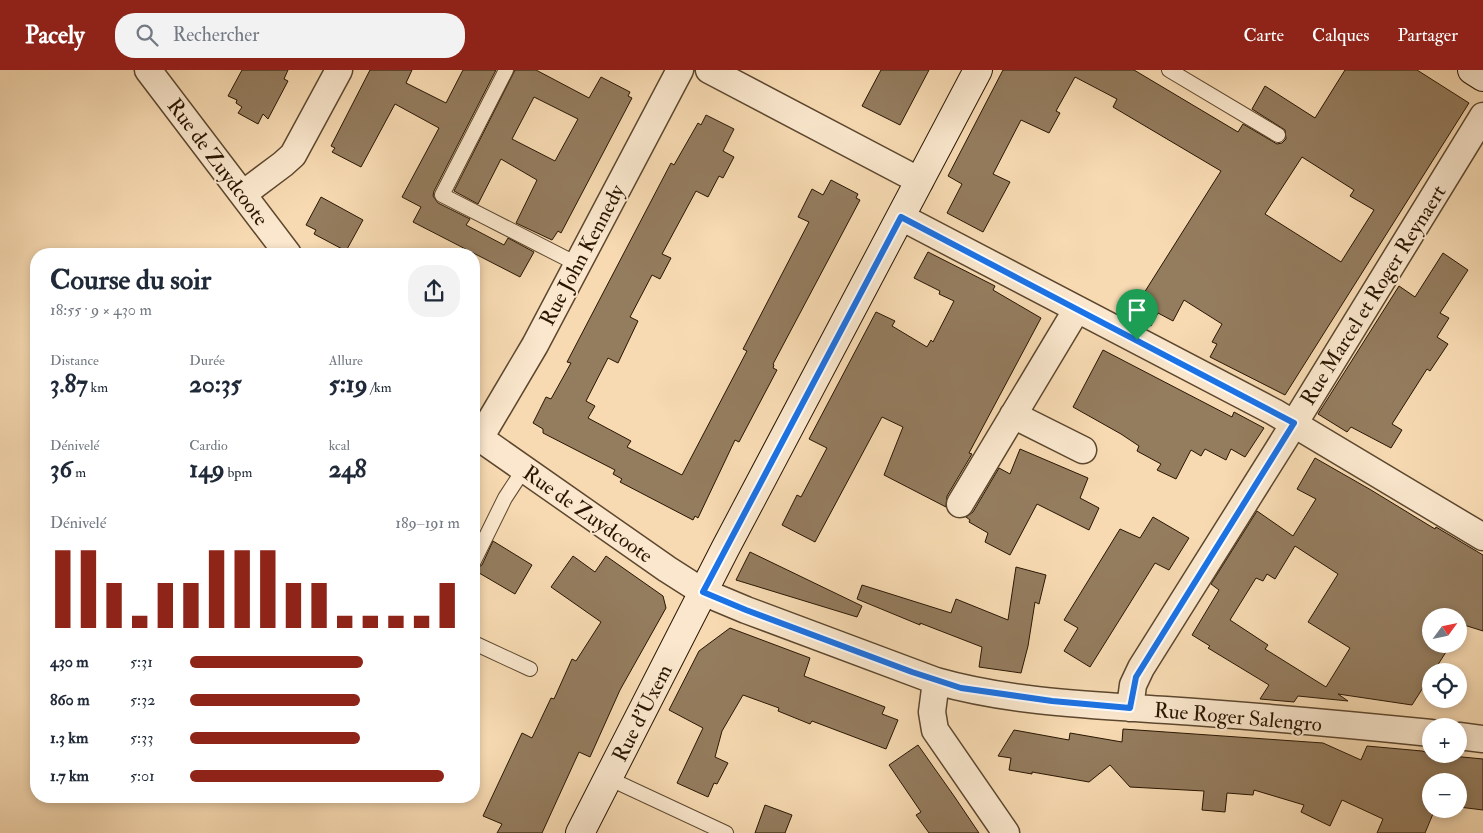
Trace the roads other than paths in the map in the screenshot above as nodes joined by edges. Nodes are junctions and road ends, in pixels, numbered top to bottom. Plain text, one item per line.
1 (148, 70) edge
2 (339, 70) edge
3 (506, 70) edge
4 (680, 70) edge
5 (708, 70) edge
6 (978, 70) edge
7 (1472, 70) edge
8 (1173, 71) edge
9 (1483, 77) edge
10 (1483, 116) edge
11 (1278, 135) dead end
12 (920, 181) junction
13 (243, 194) junction
14 (901, 217) junction
15 (284, 248) edge
16 (577, 264) junction
17 (1077, 309) junction
18 (1013, 415) junction
19 (1294, 423) junction
20 (480, 431) edge
21 (480, 438) edge
22 (1083, 450) dead end
23 (524, 470) junction
24 (960, 504) dead end
25 (1483, 537) edge
26 (480, 550) edge
27 (703, 592) junction
28 (480, 646) edge
29 (530, 669) dead end
30 (936, 681) junction
31 (1130, 708) junction
32 (1422, 732) edge
33 (1467, 737) edge
34 (1483, 739) edge
35 (608, 778) junction
36 (580, 833) edge
37 (726, 833) edge
38 (1006, 833) edge

1 - 13 street, Rue de Zuydcoote
2 - 13 street
3 - 16 lane
4 - 16 street, Rue John Kennedy
5 - 12 street
6 - 12 main road, Rue d'Uxem
7 - 9 main road
8 - 11 lane
10 - 19 street, Rue Marcel et Roger Reynaert
12 - 14 main road, Rue d'Uxem
13 - 15 street, Rue de Zuydcoote
14 - 17 street
14 - 27 main road, Rue d'Uxem
16 - 20 street, Rue John Kennedy
17 - 18 street
17 - 19 street
18 - 22 street
18 - 24 street
19 - 25 street
19 - 31 street, Rue Marcel et Roger Reynaert
21 - 23 street, Rue de Zuydcoote
23 - 26 lane
23 - 27 street, Rue de Zuydcoote
27 - 30 street, Rue Roger Salengro
27 - 35 main road, Rue d'Uxem
28 - 29 lane
30 - 31 street, Rue Roger Salengro
30 - 38 street
31 - 32 street, Rue Roger Salengro
33 - 34 street
35 - 36 main road, Rue d'Uxem
35 - 37 lane

